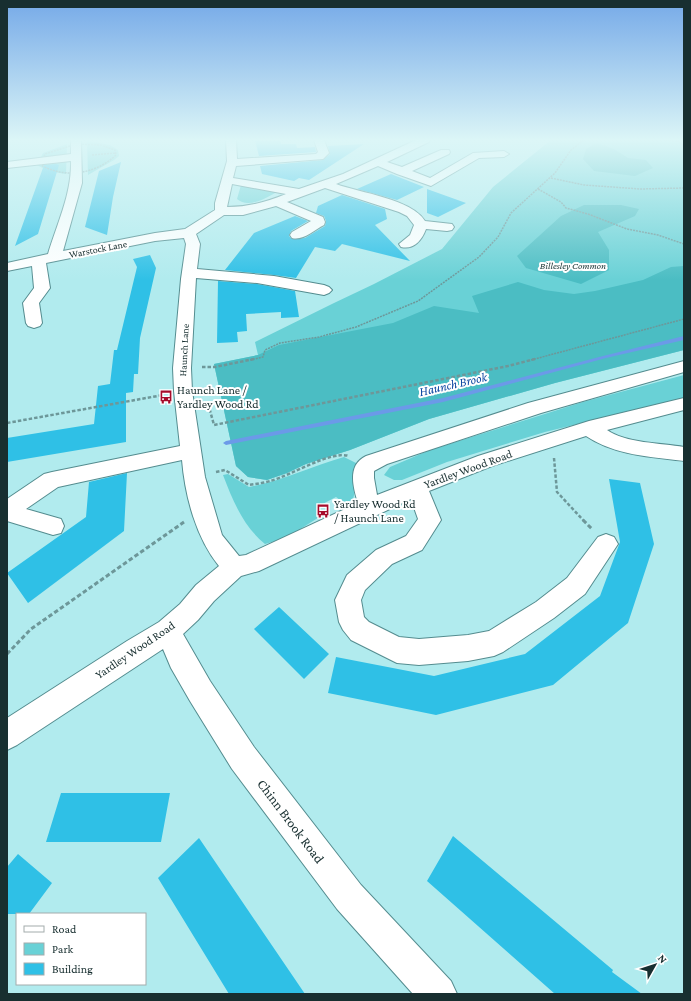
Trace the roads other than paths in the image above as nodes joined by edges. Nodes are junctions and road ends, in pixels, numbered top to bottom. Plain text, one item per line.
1 (75, 187) edge
2 (225, 187) edge
3 (265, 187) edge
4 (318, 187) edge
5 (334, 187) edge
6 (301, 193) junction
7 (276, 202) junction
8 (221, 210) junction
9 (421, 225) junction
10 (447, 227) dead end
11 (189, 233) junction
12 (297, 235) dead end
13 (406, 244) dead end
14 (54, 258) junction
15 (38, 261) junction
16 (7, 267) edge
17 (189, 273) junction
18 (324, 290) dead end
19 (34, 323) dead end
20 (684, 366) edge
21 (684, 404) edge
22 (589, 428) junction
23 (191, 451) junction
24 (684, 454) edge
25 (417, 487) junction
26 (371, 507) junction
27 (7, 510) edge
28 (53, 526) dead end
29 (606, 544) road end
30 (234, 568) junction
31 (168, 631) junction
32 (7, 735) edge
33 (438, 994) edge

1 - 14 street
2 - 8 street
3 - 6 street
4 - 6 street
5 - 9 street
6 - 7 street
7 - 8 street
7 - 12 street
8 - 11 street
9 - 10 street
9 - 13 street
11 - 14 street, Warstock Lane
11 - 17 street, Haunch Lane
14 - 15 street, Warstock Lane
15 - 16 street, Warstock Lane
15 - 19 street
17 - 18 street
17 - 23 street, Haunch Lane
20 - 26 street
21 - 22 street, Yardley Wood Road
22 - 24 street
22 - 25 street, Yardley Wood Road
23 - 27 street
23 - 30 street, Haunch Lane
25 - 26 street, Yardley Wood Road
25 - 29 street
26 - 30 street, Yardley Wood Road
27 - 28 street
30 - 31 street, Yardley Wood Road
31 - 32 street, Yardley Wood Road
31 - 33 street, Chinn Brook Road

